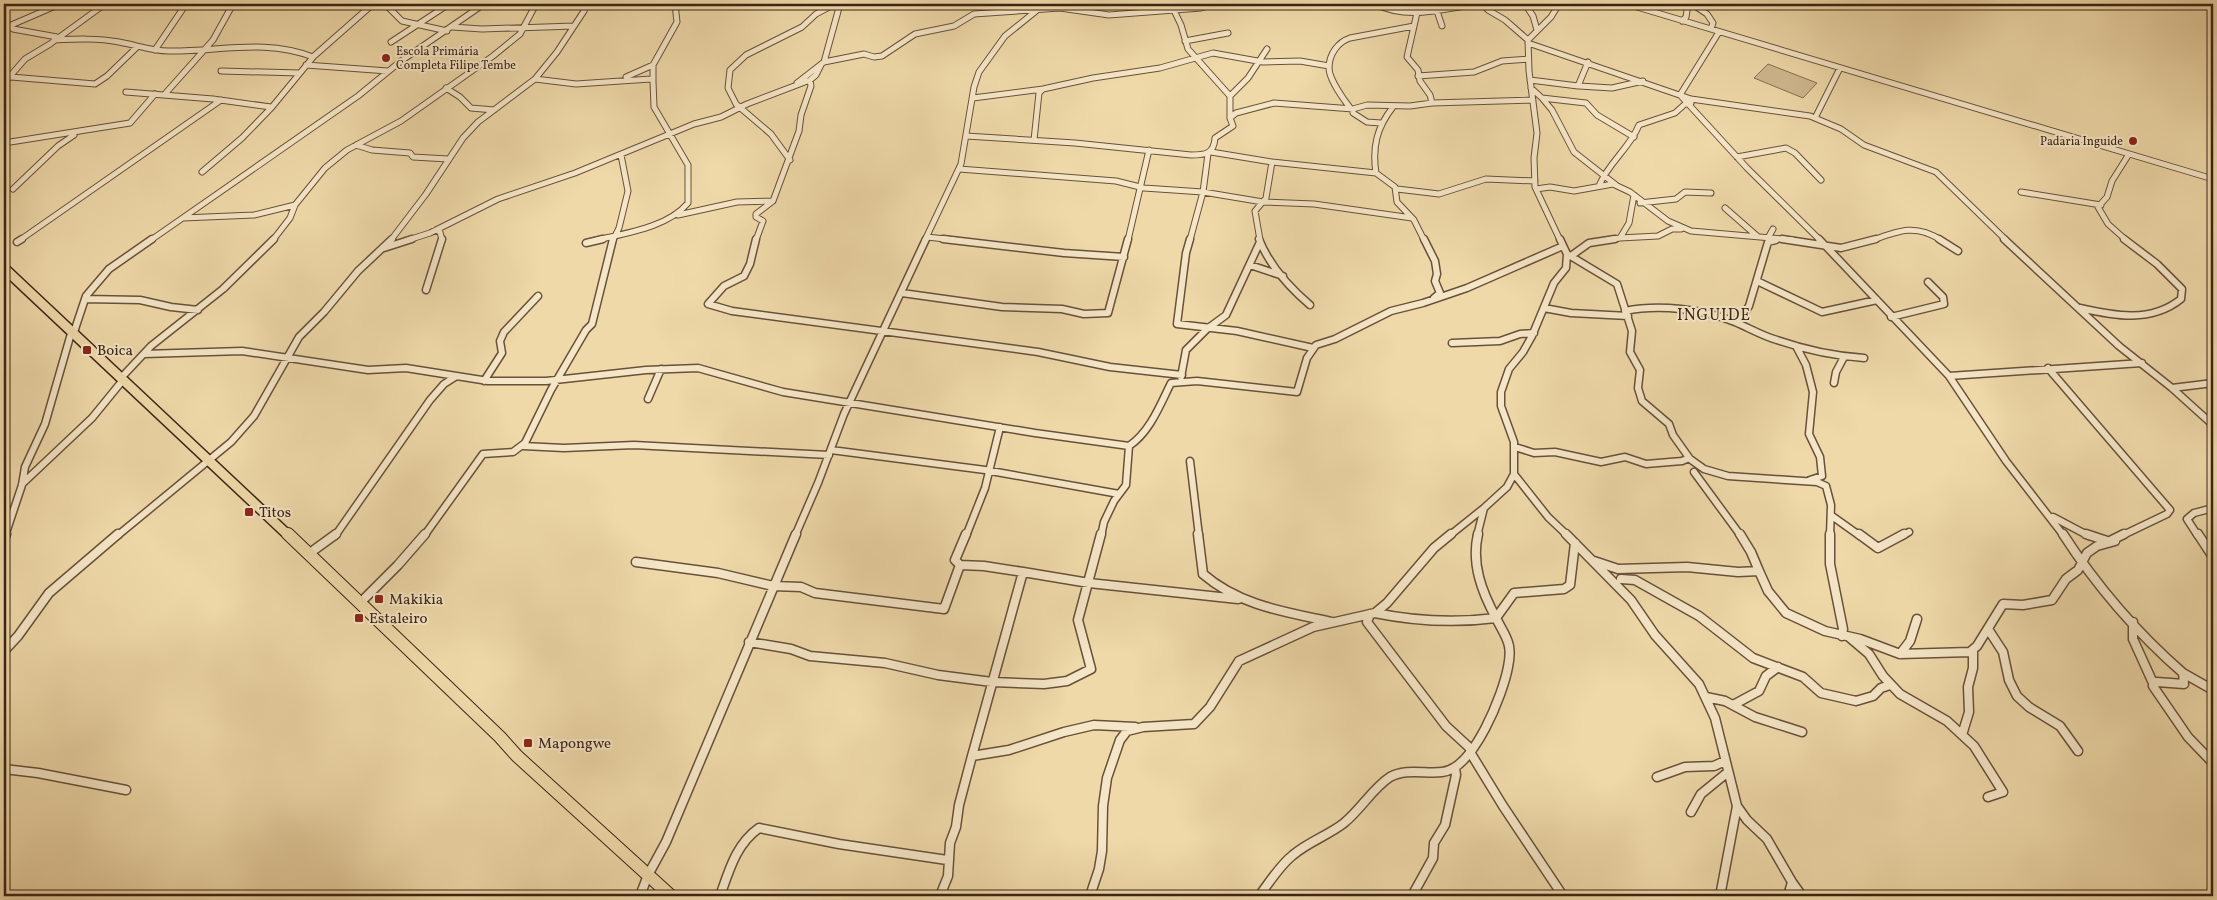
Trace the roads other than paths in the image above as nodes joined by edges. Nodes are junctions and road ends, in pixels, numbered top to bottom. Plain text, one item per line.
1 (60, 4) edge
2 (105, 4) edge
3 (233, 4) edge
4 (373, 4) edge
5 (385, 4) edge
6 (449, 4) edge
7 (484, 4) edge
8 (536, 4) edge
9 (586, 4) edge
10 (676, 4) edge
11 (835, 4) edge
12 (840, 4) edge
13 (1170, 4) edge
14 (1214, 4) edge
15 (1375, 4) edge
16 (1481, 4) edge
17 (1525, 4) edge
18 (1559, 4) edge
19 (1627, 4) edge
20 (1690, 4) edge
21 (184, 7) dead end
22 (1419, 9) edge
23 (1172, 10) junction
24 (1036, 11) junction
25 (1437, 11) junction
26 (1682, 21) junction
27 (416, 24) junction
28 (7, 26) edge
29 (574, 26) junction
30 (1442, 26) dead end
31 (524, 27) junction
32 (449, 29) junction
33 (1413, 29) junction
34 (1710, 29) junction
35 (1537, 30) junction
36 (1719, 32) junction
37 (1228, 34) dead end
38 (56, 38) junction
39 (1185, 41) junction
40 (1528, 41) junction
41 (391, 42) dead end
42 (136, 48) junction
43 (206, 49) junction
44 (1267, 49) dead end
45 (155, 50) junction
46 (312, 56) junction
47 (1195, 59) junction
48 (1528, 59) junction
49 (1260, 61) junction
50 (1588, 62) junction
51 (822, 64) junction
52 (306, 65) junction
53 (653, 65) junction
54 (1329, 66) junction
55 (1840, 68) junction
56 (221, 71) dead end
57 (388, 71) junction
58 (300, 73) junction
59 (1418, 76) junction
60 (11, 77) junction
61 (535, 79) junction
62 (618, 80) junction
63 (810, 80) junction
64 (653, 81) junction
65 (1643, 81) junction
66 (4, 83) edge
67 (1530, 84) junction
68 (795, 85) junction
69 (1579, 86) junction
70 (446, 88) junction
71 (1043, 88) junction
72 (126, 92) dead end
73 (155, 94) junction
74 (164, 95) junction
75 (1680, 95) junction
76 (1230, 96) junction
77 (973, 98) junction
78 (1542, 98) junction
79 (221, 100) junction
80 (1533, 100) junction
81 (276, 101) junction
82 (1704, 102) junction
83 (1432, 103) junction
84 (1687, 104) junction
85 (264, 105) junction
86 (1393, 107) junction
87 (271, 108) junction
88 (740, 108) junction
89 (1352, 109) junction
90 (494, 110) junction
91 (1230, 118) junction
92 (1815, 118) junction
93 (1381, 123) junction
94 (1638, 125) junction
95 (1623, 130) junction
96 (78, 132) junction
97 (672, 135) junction
98 (966, 136) junction
99 (1634, 137) junction
100 (1034, 140) junction
101 (4, 143) edge
102 (356, 145) junction
103 (1149, 150) junction
104 (1209, 153) junction
105 (2129, 154) junction
106 (621, 155) junction
107 (1737, 157) junction
108 (448, 159) junction
109 (790, 160) junction
110 (1272, 162) junction
111 (959, 169) junction
112 (202, 172) dead end
113 (1376, 173) junction
114 (1602, 174) junction
115 (2213, 179) edge
116 (1821, 180) dead end
117 (1536, 185) junction
118 (1599, 186) junction
119 (1617, 186) junction
120 (1140, 187) junction
121 (13, 189) dead end
122 (1397, 190) junction
123 (1203, 192) junction
124 (1711, 192) dead end
125 (2021, 192) dead end
126 (1634, 195) junction
127 (773, 201) junction
128 (1263, 202) junction
129 (1644, 202) junction
130 (1632, 204) junction
131 (296, 205) junction
132 (2100, 205) junction
133 (1725, 208) dead end
134 (676, 216) junction
135 (183, 218) junction
136 (1412, 218) junction
137 (1684, 229) junction
138 (1773, 229) dead end
139 (436, 230) junction
140 (614, 236) junction
141 (1757, 236) junction
142 (927, 237) junction
143 (1620, 238) junction
144 (1768, 238) junction
145 (1783, 240) junction
146 (17, 242) dead end
147 (1260, 242) junction
148 (586, 243) dead end
149 (1563, 246) junction
150 (1767, 246) junction
151 (383, 248) junction
152 (1828, 248) junction
153 (1958, 251) dead end
154 (1569, 255) junction
155 (1124, 257) junction
156 (1250, 265) junction
157 (4, 268) edge
158 (1283, 276) junction
159 (1757, 280) junction
160 (1928, 282) dead end
161 (426, 290) dead end
162 (902, 293) junction
163 (538, 296) dead end
164 (86, 299) junction
165 (1432, 300) junction
166 (1877, 300) junction
167 (1310, 305) dead end
168 (1544, 308) junction
169 (2079, 308) junction
170 (198, 310) junction
171 (2104, 313) junction
172 (1626, 314) junction
173 (1892, 317) junction
174 (2092, 320) junction
175 (1738, 323) junction
176 (1206, 329) junction
177 (73, 331) junction
178 (883, 332) junction
179 (1534, 333) junction
180 (1452, 343) dead end
181 (1796, 346) junction
182 (1313, 348) junction
183 (144, 354) junction
184 (1844, 357) junction
185 (286, 358) junction
186 (1864, 358) dead end
187 (2142, 363) junction
188 (2048, 368) junction
189 (661, 369) junction
190 (457, 376) junction
191 (1949, 376) junction
192 (122, 379) junction
193 (1182, 379) junction
194 (557, 380) junction
195 (484, 381) junction
196 (1834, 383) dead end
197 (2213, 384) edge
198 (2172, 388) junction
199 (648, 399) dead end
200 (850, 403) junction
201 (2213, 425) edge
202 (1000, 427) junction
203 (523, 446) junction
204 (1129, 446) junction
205 (1515, 447) junction
206 (830, 452) junction
207 (1689, 458) junction
208 (209, 461) junction
209 (1190, 461) dead end
210 (40, 466) junction
211 (25, 467) junction
212 (989, 470) junction
213 (1694, 472) dead end
214 (1514, 474) junction
215 (1804, 481) junction
216 (22, 484) junction
217 (1507, 487) junction
218 (1526, 491) junction
219 (1119, 494) junction
220 (1484, 508) junction
221 (2213, 508) edge
222 (2049, 514) junction
223 (1832, 516) junction
224 (1909, 532) dead end
225 (4, 540) edge
226 (2110, 541) junction
227 (1574, 543) junction
228 (314, 550) dead end
229 (2213, 557) edge
230 (1594, 560) junction
231 (636, 562) dead end
232 (2081, 562) junction
233 (960, 565) junction
234 (1627, 569) junction
235 (1759, 571) junction
236 (1022, 572) junction
237 (1621, 579) junction
238 (1089, 583) junction
239 (773, 586) junction
240 (1626, 595) junction
241 (366, 598) dead end
242 (1238, 599) junction
243 (1373, 613) junction
244 (1496, 618) junction
245 (1917, 619) dead end
246 (1335, 622) junction
247 (2133, 622) junction
248 (1988, 629) junction
249 (1846, 636) junction
250 (749, 642) junction
251 (4, 651) edge
252 (1973, 651) junction
253 (1900, 654) junction
254 (1778, 667) junction
255 (2183, 673) junction
256 (992, 682) junction
257 (2153, 682) junction
258 (2184, 684) junction
259 (2202, 684) junction
260 (1890, 685) junction
261 (2213, 690) edge
262 (1706, 697) junction
263 (1733, 705) junction
264 (1143, 727) junction
265 (1802, 732) dead end
266 (1962, 735) junction
267 (1471, 751) junction
268 (2078, 751) dead end
269 (972, 756) junction
270 (1725, 761) junction
271 (2213, 764) edge
272 (1455, 768) junction
273 (4, 769) edge
274 (1728, 772) junction
275 (1657, 777) dead end
276 (126, 790) dead end
277 (1988, 798) dead end
278 (1737, 806) junction
279 (1691, 812) dead end
280 (947, 860) junction
281 (648, 875) junction
282 (1792, 882) junction
283 (640, 896) edge
284 (671, 896) edge
285 (720, 896) edge
286 (940, 896) edge
287 (1090, 896) edge
288 (1259, 896) edge
289 (1412, 896) edge
290 (1563, 896) edge
291 (1718, 896) edge
292 (1788, 896) edge
293 (1802, 896) edge

1 - 28 street
2 - 38 street
3 - 43 street
4 - 46 street
5 - 27 street
6 - 27 street
7 - 32 street
8 - 31 street
9 - 29 street
10 - 53 street
11 - 88 street
12 - 51 street
13 - 23 street
14 - 23 street
15 - 22 street
16 - 25 street
16 - 40 street
17 - 35 street
18 - 35 street
19 - 26 street
20 - 26 street
20 - 34 street
21 - 45 street
22 - 25 street
22 - 33 street
23 - 24 street
23 - 39 street
24 - 51 street
24 - 77 street
25 - 30 street
26 - 34 street
27 - 32 street
27 - 41 street
28 - 38 street
29 - 31 street
29 - 61 street
31 - 32 street
31 - 70 street
32 - 57 street
33 - 54 street
33 - 59 street
34 - 36 street
35 - 40 street
36 - 55 street
36 - 75 street
37 - 39 street
38 - 42 street
38 - 60 street
39 - 47 street
40 - 48 street
40 - 50 street
42 - 45 street
42 - 60 street
43 - 45 street
43 - 46 street
43 - 74 street
44 - 49 street
46 - 52 street
47 - 49 street
47 - 71 street
47 - 76 street
48 - 59 street
48 - 67 street
49 - 54 street
49 - 76 street
50 - 65 street
50 - 69 street
51 - 63 street
51 - 68 street
52 - 57 street
52 - 58 street
53 - 62 street
53 - 64 street
54 - 89 street
55 - 92 street
55 - 105 street
56 - 58 street
57 - 135 street
58 - 81 street
59 - 83 street
60 - 66 street
61 - 62 street
61 - 90 street
62 - 64 street
63 - 68 street
63 - 109 street
64 - 97 street
65 - 69 street
65 - 75 street
67 - 69 street
67 - 78 street
67 - 80 street
68 - 88 street
70 - 90 street
70 - 102 street
71 - 77 street
71 - 100 street
72 - 73 street
73 - 74 street
73 - 96 street
74 - 79 street
75 - 82 street
75 - 84 street
76 - 91 street
77 - 98 street
78 - 95 street
78 - 114 street
79 - 85 street
79 - 146 street
80 - 83 street
80 - 117 street
81 - 85 street
81 - 87 street
82 - 84 street
82 - 92 street
83 - 86 street
84 - 94 street
84 - 107 street
85 - 87 street
86 - 89 street
86 - 93 street
87 - 112 street
88 - 97 street
88 - 109 street
89 - 91 street
89 - 93 street
90 - 108 street
91 - 104 street
92 - 169 street
93 - 113 street
94 - 95 street
94 - 99 street
95 - 99 street
96 - 101 street
96 - 121 street
97 - 106 street
97 - 134 street
98 - 100 street
98 - 111 street
99 - 114 street
100 - 103 street
102 - 108 street
102 - 131 street
103 - 104 street
103 - 120 street
104 - 110 street
104 - 123 street
105 - 115 street
105 - 132 street
106 - 139 street
106 - 140 street
107 - 116 street
107 - 152 street
108 - 151 street
109 - 127 street
110 - 113 street
110 - 128 street
111 - 120 street
111 - 142 street
113 - 122 street
114 - 118 street
114 - 119 street
117 - 118 street
117 - 122 street
117 - 149 street
118 - 119 street
119 - 126 street
120 - 123 street
120 - 155 street
122 - 136 street
123 - 128 street
123 - 176 street
124 - 129 street
125 - 132 street
126 - 129 street
126 - 130 street
127 - 134 street
127 - 178 street
128 - 136 street
128 - 147 street
129 - 130 street
129 - 137 street
130 - 143 street
131 - 135 street
131 - 170 street
132 - 171 street
133 - 141 street
134 - 140 street
135 - 164 street
136 - 165 street
137 - 141 street
137 - 143 street
138 - 144 street
139 - 151 street
139 - 161 street
140 - 148 street
140 - 194 street
141 - 144 street
141 - 150 street
142 - 155 street
142 - 162 street
143 - 154 street
144 - 145 street
145 - 150 street
145 - 152 street
147 - 156 street
147 - 158 street
149 - 154 street
149 - 165 street
150 - 159 street
151 - 185 street
152 - 153 street
152 - 166 street
154 - 168 street
154 - 172 street
155 - 162 street
156 - 158 street
156 - 176 street
157 - 177 highway
158 - 167 street
159 - 166 street
159 - 175 street
160 - 173 street
162 - 178 street
163 - 195 street
164 - 170 street
164 - 177 street
165 - 182 street
166 - 173 street
168 - 172 street
168 - 179 street
169 - 171 street
169 - 174 street
170 - 183 street
171 - 174 street
172 - 175 street
172 - 207 street
173 - 191 street
174 - 187 street
175 - 181 street
176 - 182 street
176 - 193 street
177 - 192 highway
177 - 211 street
178 - 193 street
178 - 200 street
179 - 180 street
179 - 205 street
181 - 184 street
181 - 215 street
182 - 193 street
183 - 185 street
183 - 192 street
184 - 186 street
184 - 196 street
185 - 190 street
185 - 208 street
187 - 188 street
187 - 198 street
188 - 191 street
188 - 226 street
189 - 194 street
189 - 199 street
189 - 200 street
190 - 195 street
190 - 228 street
191 - 222 street
192 - 208 highway
192 - 210 street
193 - 204 street
194 - 195 street
194 - 203 street
197 - 198 street
198 - 201 street
200 - 202 street
200 - 206 street
202 - 204 street
202 - 212 street
203 - 206 street
203 - 241 street
204 - 219 street
205 - 207 street
205 - 214 street
206 - 212 street
206 - 239 street
207 - 215 street
208 - 251 street
208 - 281 highway
209 - 242 street
210 - 211 street
210 - 216 street
211 - 216 street
212 - 219 street
212 - 233 street
213 - 235 street
214 - 217 street
214 - 218 street
215 - 223 street
216 - 225 street
217 - 218 street
217 - 220 street
218 - 227 street
219 - 238 street
220 - 243 street
220 - 244 street
221 - 229 street
222 - 226 street
222 - 232 street
223 - 224 street
223 - 249 street
226 - 232 street
227 - 230 street
227 - 244 street
230 - 234 street
230 - 240 street
231 - 239 street
232 - 247 street
232 - 248 street
233 - 236 street
233 - 239 street
234 - 235 street
234 - 237 street
235 - 249 street
236 - 238 street
236 - 256 street
237 - 240 street
237 - 254 street
238 - 242 street
238 - 256 street
239 - 250 street
240 - 262 street
242 - 246 street
243 - 244 street
243 - 246 street
243 - 267 street
244 - 267 street
245 - 253 street
246 - 264 street
247 - 255 street
247 - 257 street
248 - 252 street
248 - 268 street
249 - 253 street
249 - 260 street
250 - 256 street
250 - 281 street
252 - 253 street
252 - 266 street
254 - 260 street
254 - 263 street
255 - 258 street
255 - 259 street
256 - 269 street
257 - 258 street
257 - 271 street
258 - 259 street
259 - 261 street
260 - 266 street
262 - 263 street
262 - 270 street
263 - 265 street
264 - 269 street
264 - 287 street
266 - 277 street
267 - 272 street
267 - 290 street
269 - 280 street
270 - 274 street
270 - 275 street
272 - 288 street
272 - 289 street
273 - 276 street
274 - 278 street
274 - 279 street
278 - 282 street
278 - 291 street
280 - 285 street
280 - 286 street
281 - 283 street
281 - 284 highway
282 - 292 street
282 - 293 street

